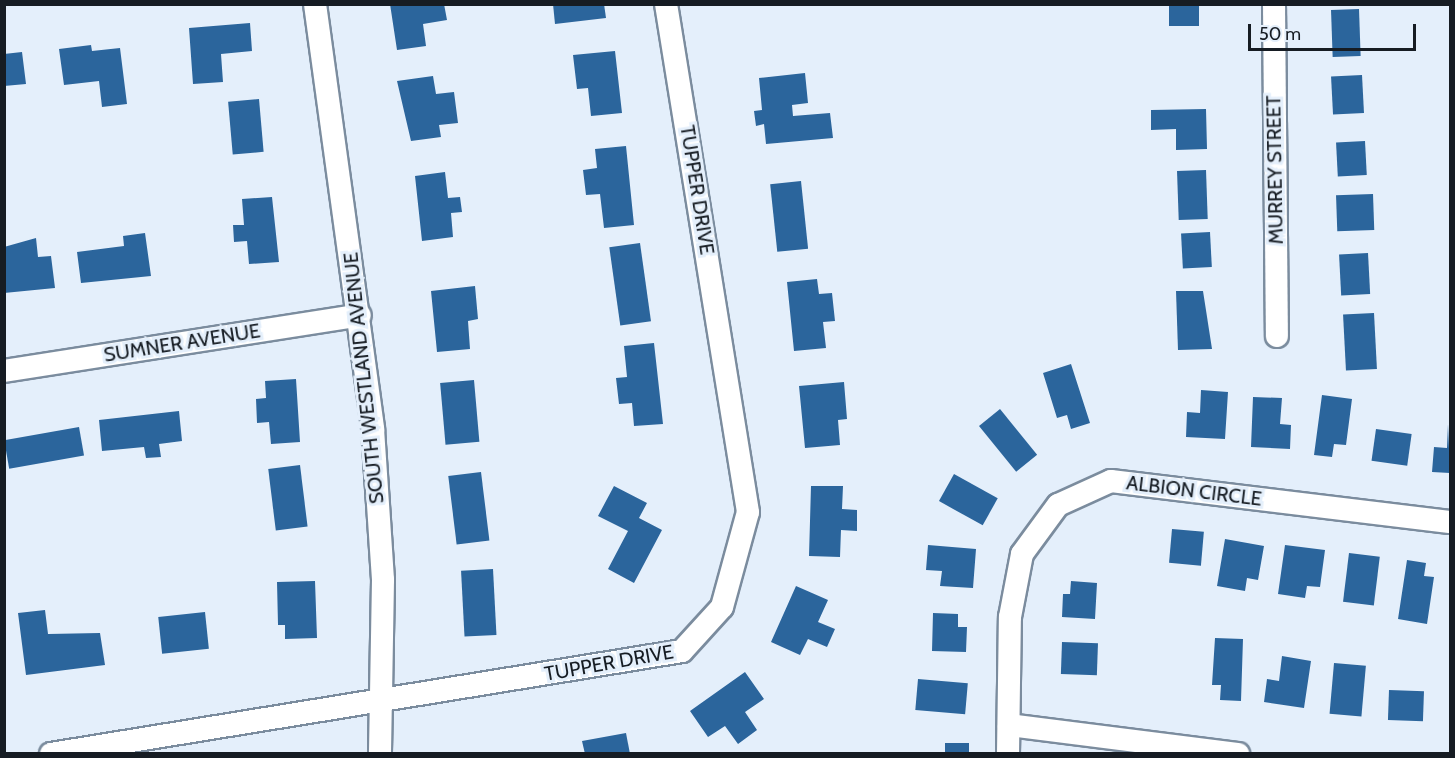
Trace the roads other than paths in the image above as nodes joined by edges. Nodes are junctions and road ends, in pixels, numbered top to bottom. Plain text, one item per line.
1 (315, 4) edge
2 (666, 4) edge
3 (1274, 4) edge
4 (360, 315) junction
5 (1277, 336) dead end
6 (4, 370) edge
7 (1450, 522) edge
8 (382, 703) junction
9 (1009, 725) junction
10 (51, 753) edge
11 (380, 753) edge
12 (1008, 753) edge
13 (1238, 753) edge

1 - 4 street, SOUTH WESTLAND AVENUE
2 - 8 street, TUPPER DRIVE
3 - 5 street, MURREY STREET
4 - 6 street, SUMNER AVENUE
4 - 8 street, SOUTH WESTLAND AVENUE
7 - 9 street, ALBION CIRCLE
8 - 10 street, TUPPER DRIVE
8 - 11 street, SOUTH WESTLAND AVENUE
9 - 12 street, ALBION CIRCLE
9 - 13 street

